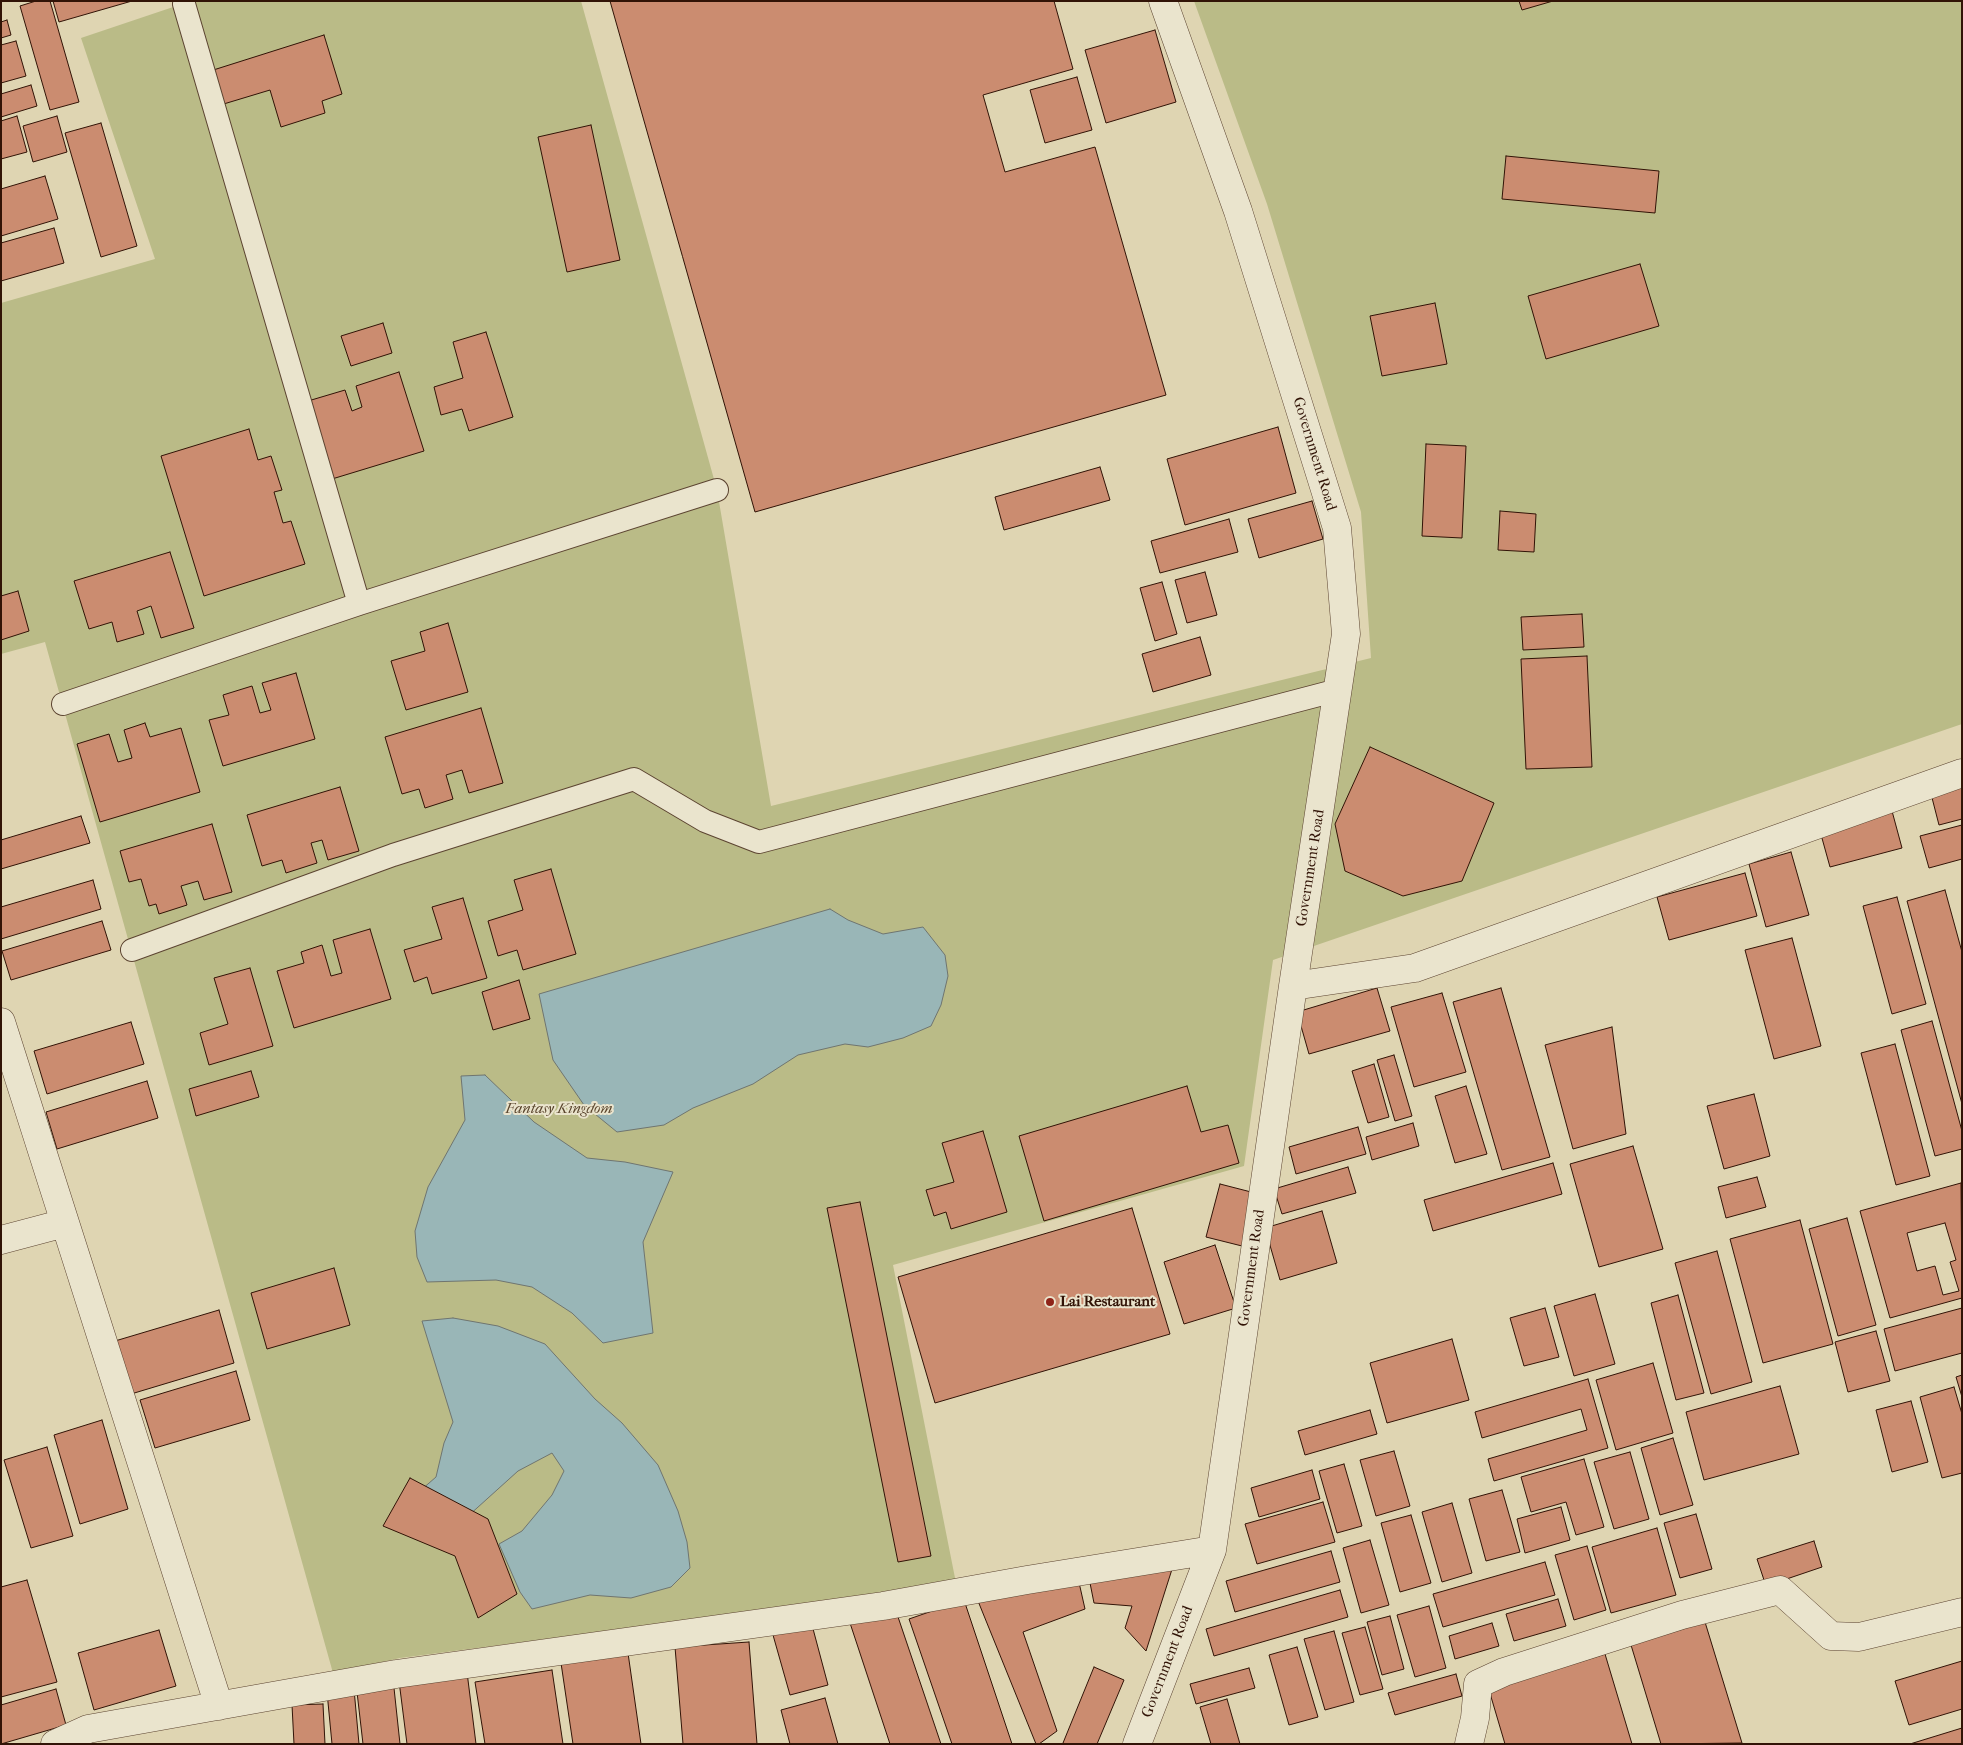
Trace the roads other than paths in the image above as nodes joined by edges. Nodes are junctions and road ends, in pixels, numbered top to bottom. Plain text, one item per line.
1 (1163, 1) edge
2 (184, 4) dead end
3 (717, 490) dead end
4 (359, 604) junction
5 (1338, 690) junction
6 (63, 704) dead end
7 (1962, 773) edge
8 (132, 950) dead end
9 (1293, 986) junction
10 (1, 1022) edge
11 (65, 1223) junction
12 (1, 1240) edge
13 (1212, 1550) junction
14 (1962, 1612) edge
15 (220, 1706) junction
16 (55, 1744) edge
17 (1137, 1744) edge
18 (1469, 1744) edge

1 - 5 street, Government Road
2 - 4 lane
3 - 4 lane
4 - 6 lane
5 - 8 lane
5 - 9 street, Government Road
7 - 9 street
9 - 13 street, Government Road
10 - 11 street
11 - 12 street
11 - 15 street
13 - 15 street
13 - 17 street, Government Road
14 - 18 street
15 - 16 street

